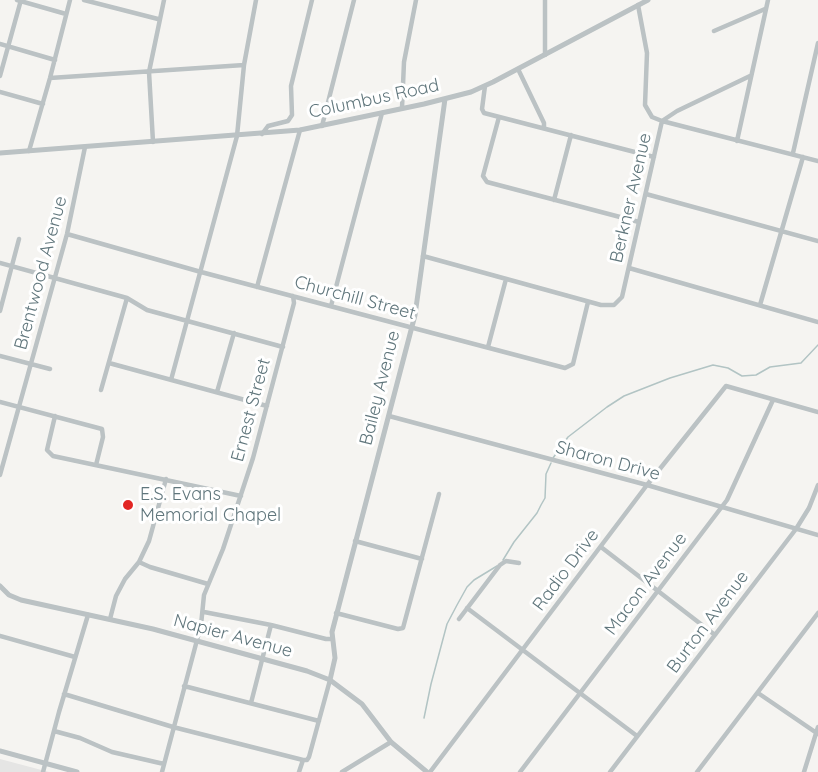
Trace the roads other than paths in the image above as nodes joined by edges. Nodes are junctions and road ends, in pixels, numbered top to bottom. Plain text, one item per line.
1 (19, 0) edge
2 (70, 0) edge
3 (84, 0) edge
4 (164, 0) edge
5 (256, 0) edge
6 (312, 0) edge
7 (354, 0) edge
8 (416, 0) edge
9 (545, 0) edge
10 (648, 0) edge
11 (768, 0) edge
12 (638, 5) junction
13 (765, 9) junction
14 (66, 14) junction
15 (158, 19) junction
16 (714, 31) dead end
17 (818, 43) edge
18 (0, 44) edge
19 (8, 46) junction
20 (545, 55) junction
21 (55, 60) junction
22 (244, 65) junction
23 (518, 69) junction
24 (149, 72) junction
25 (0, 76) edge
26 (750, 76) junction
27 (50, 78) junction
28 (485, 86) junction
29 (0, 92) edge
30 (445, 99) junction
31 (43, 104) junction
32 (402, 108) junction
33 (382, 114) junction
34 (499, 117) junction
35 (662, 121) junction
36 (322, 126) junction
37 (544, 128) junction
38 (300, 130) junction
39 (262, 134) junction
40 (571, 135) junction
41 (237, 136) junction
42 (737, 141) junction
43 (153, 142) junction
44 (85, 147) junction
45 (29, 151) junction
46 (0, 153) edge
47 (793, 153) junction
48 (654, 157) junction
49 (803, 157) junction
50 (818, 161) edge
51 (646, 194) junction
52 (554, 200) junction
53 (639, 222) junction
54 (782, 231) junction
55 (68, 234) junction
56 (19, 239) dead end
57 (818, 241) edge
58 (423, 256) junction
59 (0, 263) edge
60 (12, 266) junction
61 (629, 268) junction
62 (201, 272) junction
63 (55, 278) junction
64 (506, 279) junction
65 (257, 286) junction
66 (293, 296) junction
67 (127, 298) junction
68 (588, 302) junction
69 (760, 305) junction
70 (331, 306) junction
71 (0, 310) edge
72 (187, 321) junction
73 (818, 322) edge
74 (411, 327) junction
75 (234, 333) junction
76 (283, 347) junction
77 (488, 347) junction
78 (0, 356) edge
79 (109, 363) junction
80 (31, 365) junction
81 (50, 369) dead end
82 (171, 380) junction
83 (101, 390) dead end
84 (217, 392) junction
85 (773, 400) junction
86 (0, 402) edge
87 (267, 406) junction
88 (19, 408) junction
89 (818, 412) edge
90 (55, 416) junction
91 (389, 416) junction
92 (0, 449) edge
93 (7, 451) junction
94 (96, 465) junction
95 (0, 475) edge
96 (166, 479) junction
97 (647, 485) junction
98 (818, 485) edge
99 (439, 494) dead end
100 (241, 496) junction
101 (722, 507) junction
102 (796, 529) junction
103 (818, 535) edge
104 (355, 541) junction
105 (601, 547) junction
106 (422, 559) junction
107 (139, 562) junction
108 (519, 563) dead end
109 (208, 584) junction
110 (1, 588) edge
111 (658, 590) junction
112 (467, 608) junction
113 (204, 612) junction
114 (336, 613) junction
115 (818, 613) edge
116 (88, 615) junction
117 (110, 619) junction
118 (459, 619) dead end
119 (271, 625) junction
120 (715, 634) junction
121 (0, 636) edge
122 (332, 639) junction
123 (196, 641) junction
124 (524, 649) junction
125 (75, 657) junction
126 (262, 659) junction
127 (330, 680) junction
128 (184, 686) junction
129 (580, 693) junction
130 (758, 693) junction
131 (64, 694) junction
132 (251, 704) junction
133 (319, 721) junction
134 (173, 727) junction
135 (54, 730) junction
136 (817, 730) edge
137 (637, 736) junction
138 (391, 742) junction
139 (0, 751) edge
140 (303, 760) junction
141 (46, 764) junction
142 (164, 764) junction
143 (43, 772) edge
144 (77, 772) edge
145 (162, 772) edge
146 (299, 772) edge
147 (342, 772) edge
148 (428, 772) edge
149 (520, 772) edge
150 (610, 772) edge
151 (698, 772) edge
152 (804, 772) edge

1 - 14 street
1 - 19 street
2 - 14 street
3 - 15 street
4 - 15 street
5 - 22 street
6 - 39 street
7 - 36 street
8 - 32 street
9 - 20 street
10 - 12 street, Columbus Road
11 - 13 street
12 - 20 street, Columbus Road
12 - 35 street, Berkner Avenue
13 - 16 street
13 - 26 street
14 - 21 street
15 - 24 street
17 - 47 street
18 - 19 street
19 - 21 street
19 - 25 street
20 - 23 street, Columbus Road
21 - 27 street
22 - 24 street
22 - 41 street
23 - 28 street, Columbus Road
23 - 37 street
24 - 27 street
24 - 43 street
26 - 35 street
26 - 42 street
27 - 31 street
28 - 30 street, Columbus Road
28 - 34 street
29 - 31 street
30 - 32 street, Columbus Road
30 - 58 street, Bailey Avenue
31 - 45 street
32 - 33 street, Columbus Road
33 - 36 street, Columbus Road
33 - 70 street
34 - 37 street
34 - 52 street
35 - 42 street
35 - 48 street, Berkner Avenue
36 - 38 street, Columbus Road
37 - 40 street
38 - 39 street, Columbus Road
38 - 65 street
39 - 41 street, Columbus Road
40 - 48 street
40 - 52 street
41 - 43 street, Columbus Road
41 - 62 street
42 - 47 street
43 - 44 street, Columbus Road
44 - 45 street, Columbus Road
44 - 55 street, Brentwood Avenue
45 - 46 street, Columbus Road
47 - 49 street
48 - 51 street, Berkner Avenue
49 - 50 street
49 - 54 street
51 - 53 street, Berkner Avenue
51 - 54 street
52 - 53 street
53 - 61 street, Berkner Avenue
54 - 57 street
54 - 69 street
55 - 62 street, Churchill Street
55 - 63 street, Brentwood Avenue
56 - 60 street
58 - 64 street
58 - 74 street, Bailey Avenue
59 - 60 street
60 - 63 street
60 - 71 street
61 - 68 street, Berkner Avenue
61 - 69 street
62 - 65 street, Churchill Street
62 - 72 street
63 - 67 street
63 - 80 street, Brentwood Avenue
64 - 68 street
64 - 77 street
65 - 66 street, Churchill Street
66 - 70 street, Churchill Street
66 - 76 street, Ernest Street
67 - 72 street
67 - 79 street
68 - 77 street, Churchill Street
69 - 73 street
70 - 74 street, Churchill Street
72 - 75 street
72 - 82 street
74 - 77 street, Churchill Street
74 - 91 street, Bailey Avenue
75 - 76 street
75 - 84 street
76 - 87 street, Ernest Street
78 - 80 street
79 - 82 street
79 - 83 street
80 - 81 street
80 - 88 street, Brentwood Avenue
82 - 84 street
84 - 87 street
85 - 89 street
85 - 97 street, Radio Drive
85 - 101 street, Macon Avenue
86 - 88 street
87 - 100 street, Ernest Street
88 - 90 street
88 - 93 street, Brentwood Avenue
90 - 94 street
90 - 94 street
91 - 97 street, Sharon Drive
91 - 104 street, Bailey Avenue
92 - 93 street
93 - 95 street, Brentwood Avenue
94 - 96 street
96 - 100 street
96 - 107 street
97 - 101 street, Sharon Drive
97 - 105 street, Radio Drive
98 - 102 street, Burton Avenue
99 - 106 street
100 - 109 street, Ernest Street
101 - 102 street, Sharon Drive
101 - 111 street, Macon Avenue
102 - 103 street, Sharon Drive
102 - 120 street, Burton Avenue
104 - 106 street
104 - 114 street, Bailey Avenue
105 - 111 street
105 - 124 street, Radio Drive
106 - 114 street
107 - 109 street
107 - 117 street
108 - 112 street
109 - 113 street, Ernest Street
110 - 116 street, Napier Avenue
111 - 120 street
111 - 129 street, Macon Avenue
112 - 118 street
112 - 124 street
113 - 119 street
113 - 123 street, Ernest Street
114 - 122 street, Bailey Avenue
115 - 130 street
116 - 117 street, Napier Avenue
116 - 125 street
117 - 123 street, Napier Avenue
119 - 122 street
119 - 126 street
120 - 137 street, Burton Avenue
121 - 125 street
122 - 127 street, Bailey Avenue
123 - 126 street, Napier Avenue
123 - 128 street, Ernest Street
124 - 129 street
124 - 148 street, Radio Drive
125 - 131 street
126 - 127 street, Napier Avenue
126 - 132 street
127 - 133 street
127 - 138 street, Napier Avenue
128 - 132 street
128 - 134 street, Ernest Street
129 - 137 street
129 - 149 street, Macon Avenue
130 - 136 street
130 - 151 street
131 - 134 street
131 - 135 street
132 - 133 street
133 - 140 street
134 - 140 street
134 - 142 street, Ernest Street
135 - 141 street
135 - 142 street
136 - 152 street
137 - 150 street, Burton Avenue
138 - 147 street
138 - 148 street, Napier Avenue
139 - 141 street
140 - 146 street
141 - 143 street
141 - 144 street
142 - 145 street, Ernest Street

